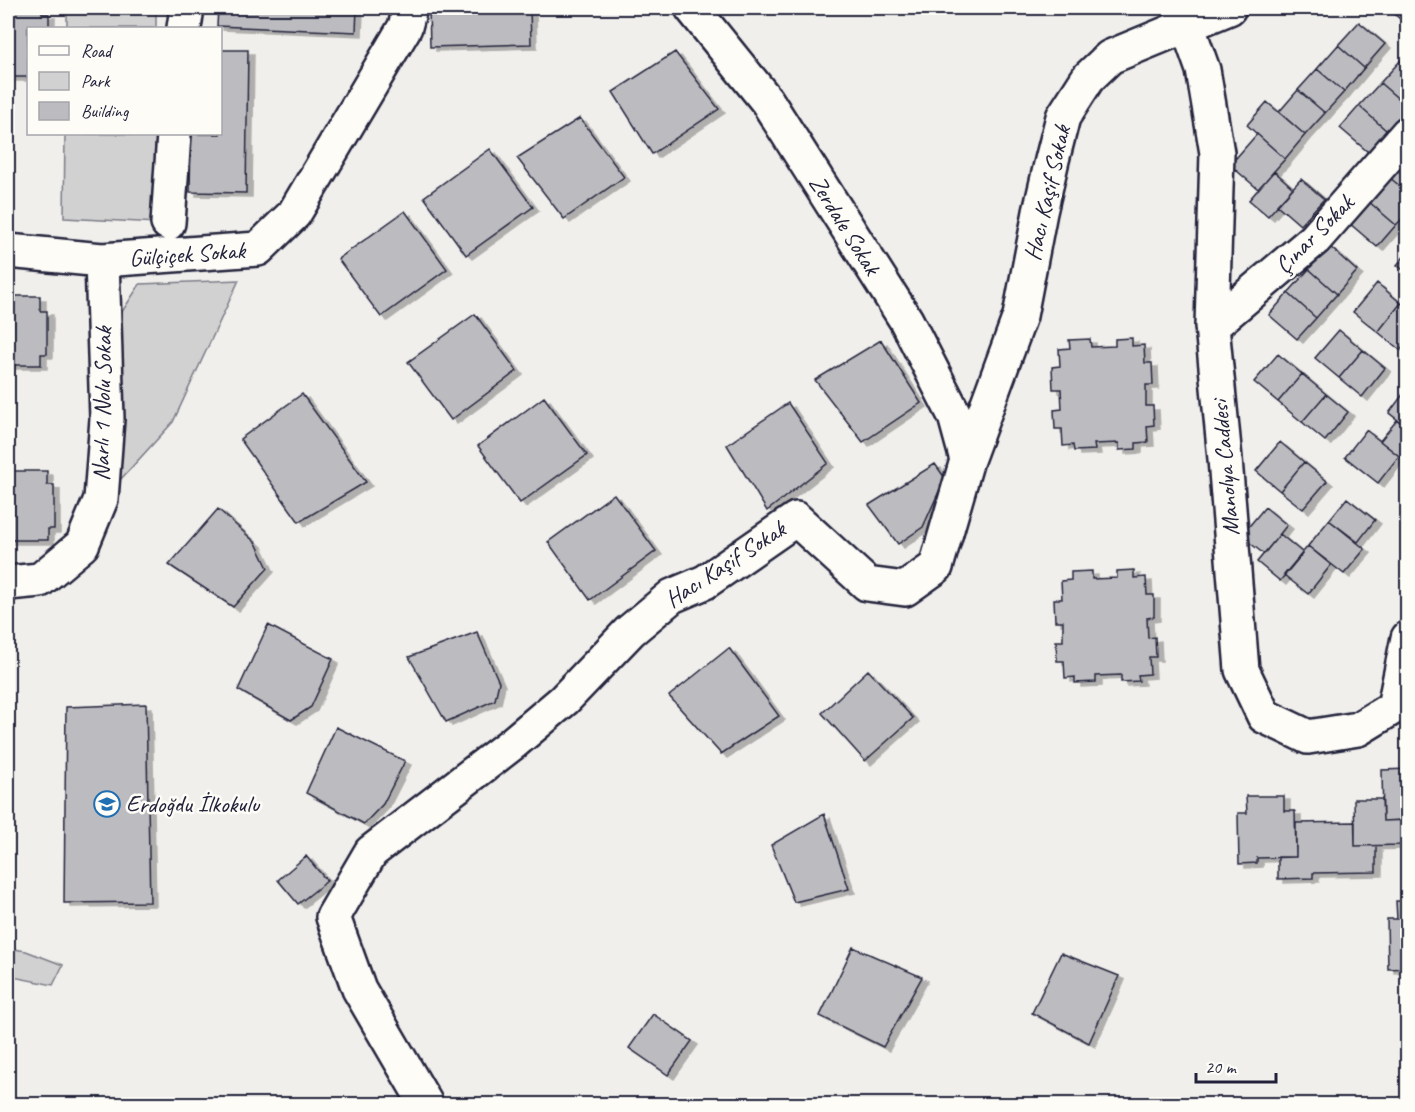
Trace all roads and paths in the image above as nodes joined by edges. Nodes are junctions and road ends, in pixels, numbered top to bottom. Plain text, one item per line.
1 (187, 8) edge
2 (410, 8) edge
3 (692, 8) edge
4 (1229, 8) edge
5 (1185, 16) edge
6 (184, 27) edge
7 (1407, 133) edge
8 (174, 135) edge
9 (168, 223) dead end
10 (8, 251) edge
11 (102, 260) junction
12 (1212, 326) junction
13 (967, 460) junction
14 (8, 583) edge
15 (1407, 638) edge
16 (426, 1104) edge

1 - 6 street
2 - 11 street, Gülçiçek Sokak
3 - 13 street, Zerdale Sokak
4 - 5 street, Hacı Kaşif Sokak
5 - 12 street, Manolya Caddesi
5 - 13 street, Hacı Kaşif Sokak
7 - 12 street, Çınar Sokak
8 - 9 street
10 - 11 street, Gülçiçek Sokak
11 - 14 street, Narlı 1 Nolu Sokak
12 - 15 street, Manolya Caddesi
13 - 16 street, Hacı Kaşif Sokak

